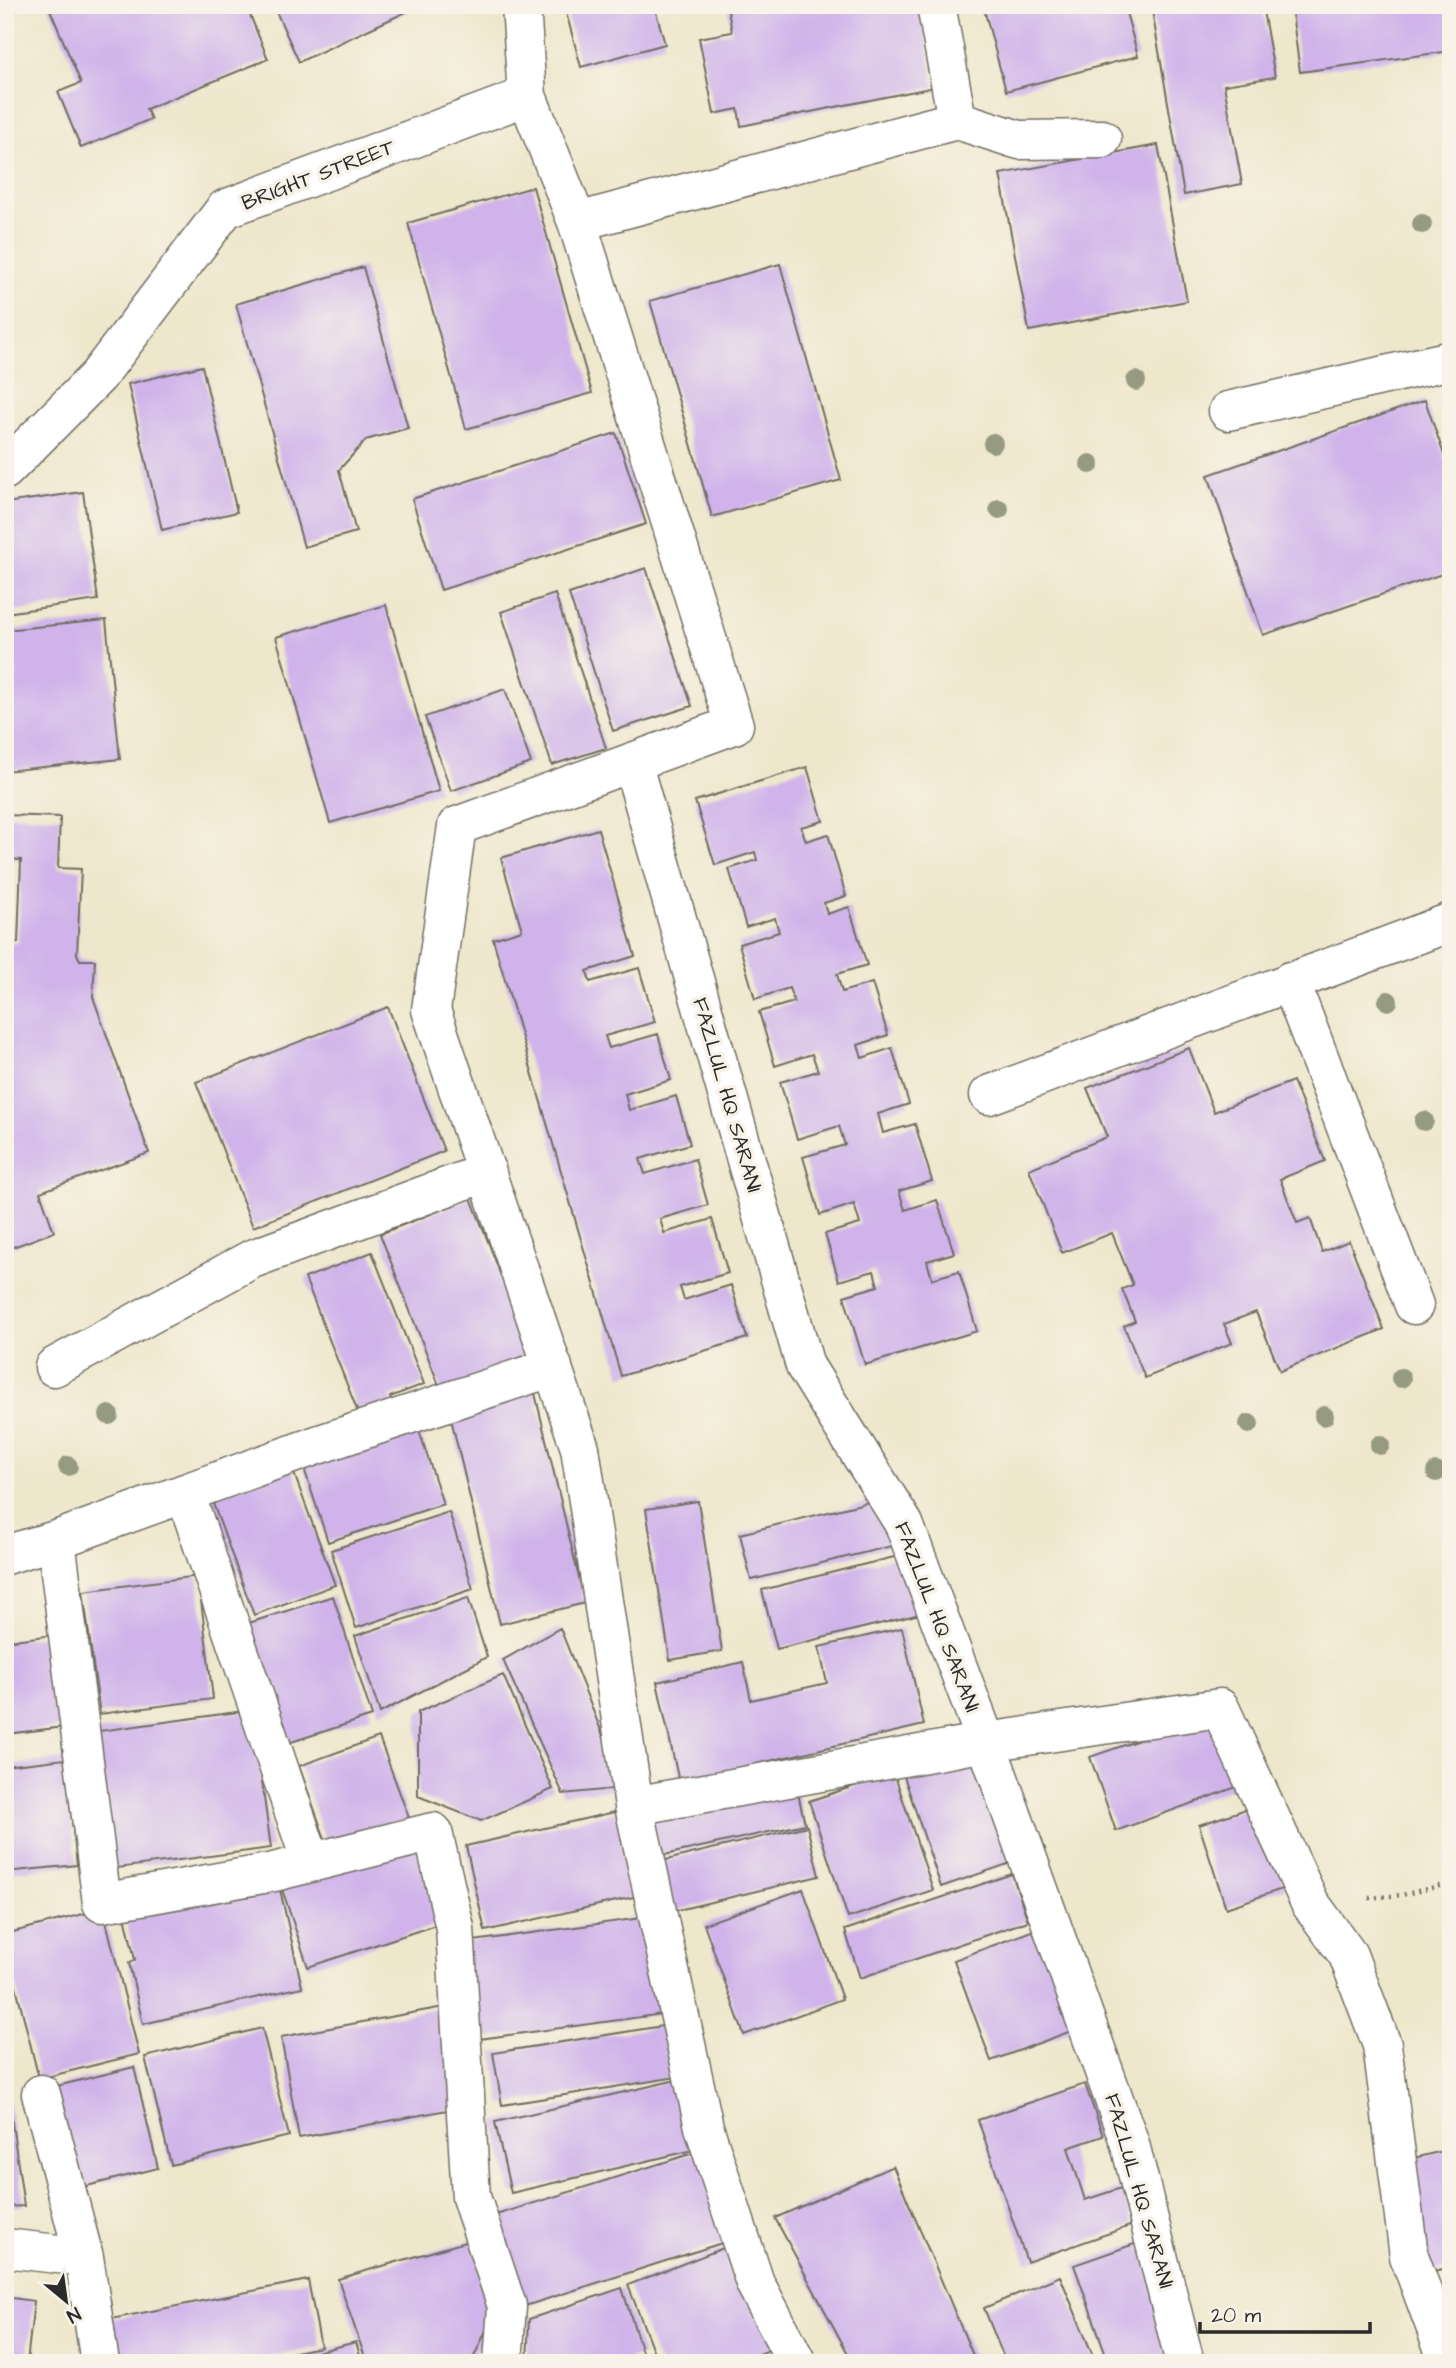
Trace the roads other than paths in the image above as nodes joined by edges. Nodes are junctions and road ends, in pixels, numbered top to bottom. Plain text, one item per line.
1 (521, 5) edge
2 (936, 5) edge
3 (527, 96) junction
4 (957, 120) junction
5 (1102, 139) dead end
6 (577, 222) junction
7 (1451, 360) edge
8 (1228, 411) dead end
9 (5, 470) edge
10 (632, 762) junction
11 (1451, 922) edge
12 (1290, 981) junction
13 (989, 1095) dead end
14 (486, 1172) junction
15 (1414, 1305) dead end
16 (54, 1367) dead end
17 (553, 1367) junction
18 (185, 1493) junction
19 (56, 1540) junction
20 (5, 1555) edge
21 (986, 1742) junction
22 (634, 1806) junction
23 (311, 1862) junction
24 (41, 2094) dead end
25 (5, 2248) edge
26 (84, 2257) junction
27 (1442, 2359) edge
28 (100, 2363) edge
29 (503, 2363) edge
30 (797, 2363) edge
31 (1185, 2363) edge

1 - 3 street
2 - 4 street
3 - 6 street
3 - 9 street, BRIGHT STREET
4 - 5 street
4 - 6 street
6 - 10 street
7 - 8 street
10 - 14 street
10 - 21 street, FAZLUL HQ SARANI
11 - 12 street
12 - 13 street
12 - 15 street
14 - 16 street
14 - 17 street
17 - 18 street
17 - 22 street
18 - 19 street
18 - 23 street
19 - 20 street
19 - 23 street
21 - 22 street
21 - 27 street
21 - 31 street, FAZLUL HQ SARANI
22 - 30 street
23 - 29 street
24 - 26 street
25 - 26 street
26 - 28 street

